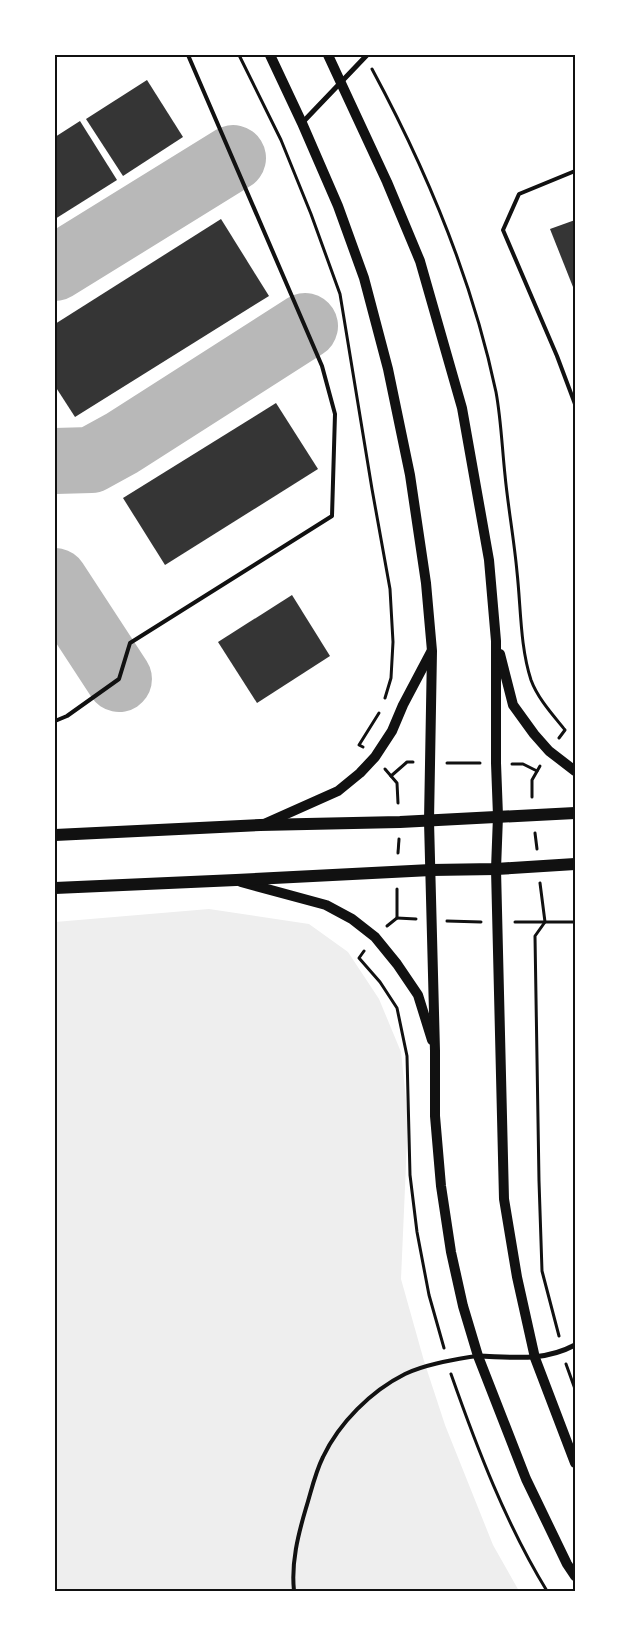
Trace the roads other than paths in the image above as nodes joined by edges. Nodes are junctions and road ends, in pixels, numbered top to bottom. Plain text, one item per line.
1 (188, 55) edge
2 (270, 55) edge
3 (328, 55) edge
4 (367, 55) edge
5 (341, 82) junction
6 (302, 123) junction
7 (575, 171) edge
8 (575, 404) edge
9 (496, 641) junction
10 (432, 651) junction
11 (55, 721) edge
12 (575, 771) edge
13 (575, 814) edge
14 (498, 816) junction
15 (429, 820) junction
16 (260, 826) junction
17 (55, 835) edge
18 (575, 864) edge
19 (496, 869) junction
20 (431, 870) junction
21 (236, 880) junction
22 (55, 888) edge
23 (435, 1051) junction
24 (575, 1345) edge
25 (478, 1356) junction
26 (534, 1358) junction
27 (575, 1463) edge
28 (575, 1576) edge
29 (294, 1591) edge

1 - 11 lane
2 - 6 main road
3 - 5 main road
4 - 5 street
5 - 6 street
5 - 9 main road
6 - 10 main road
7 - 8 lane
9 - 12 main road
9 - 14 main road
10 - 15 main road
10 - 16 main road
13 - 14 main road
14 - 15 main road
14 - 19 main road
15 - 16 main road
15 - 20 main road
16 - 17 main road
18 - 19 main road
19 - 20 main road
19 - 26 main road
20 - 21 main road
20 - 23 main road
21 - 22 main road
21 - 23 main road
23 - 25 main road
24 - 26 street
25 - 26 street
25 - 28 main road
25 - 29 lane
26 - 27 main road

